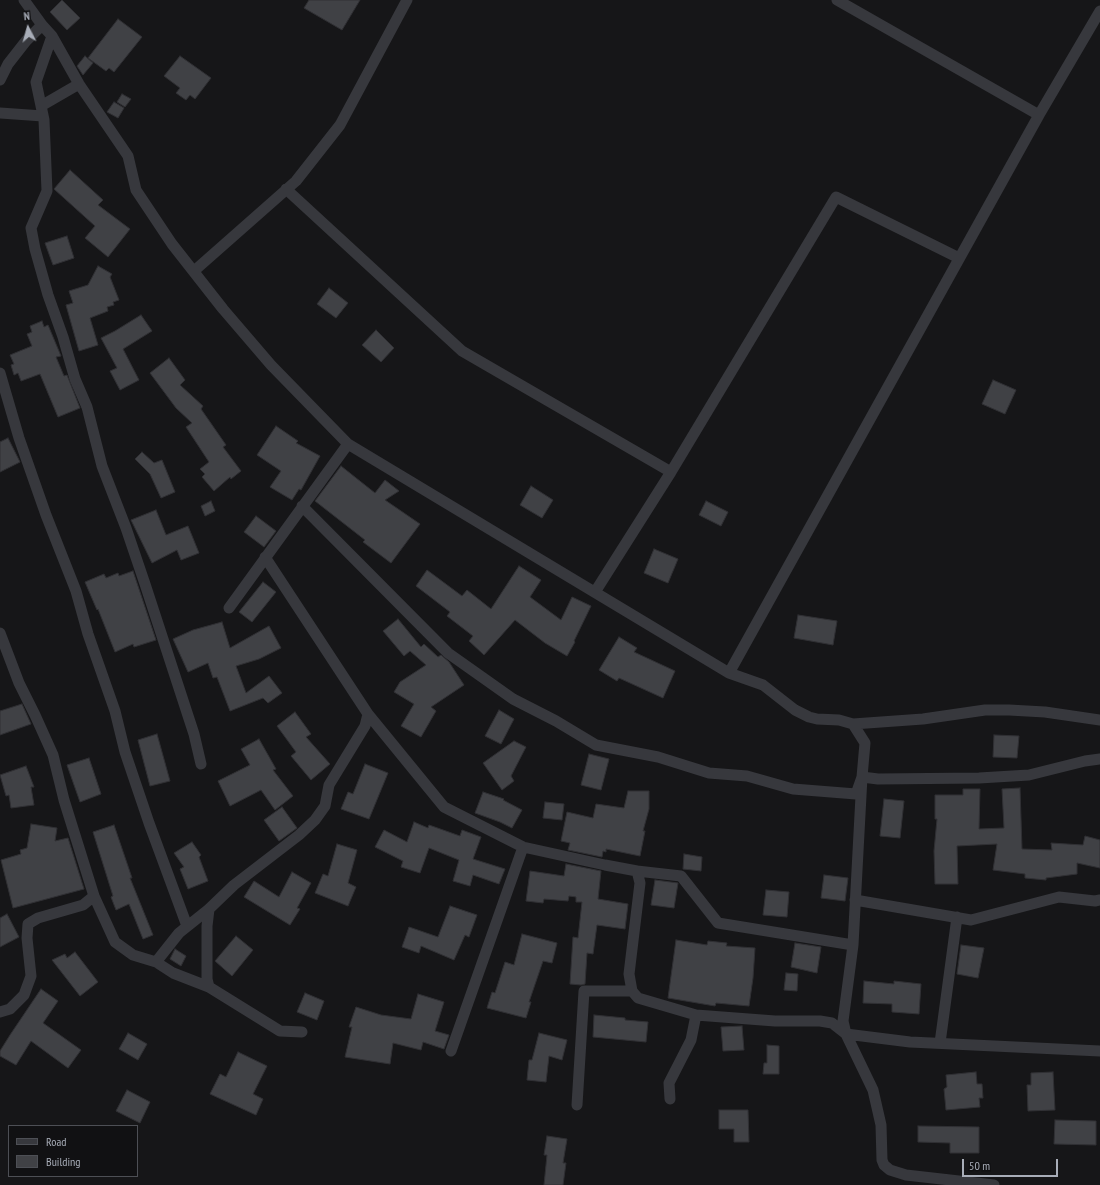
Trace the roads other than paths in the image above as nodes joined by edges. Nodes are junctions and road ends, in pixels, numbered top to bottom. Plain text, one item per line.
1 (408, 0) edge
2 (837, 0) edge
3 (29, 2) edge
4 (1100, 11) edge
5 (42, 25) junction
6 (52, 36) junction
7 (0, 80) edge
8 (79, 84) junction
9 (42, 111) junction
10 (0, 113) edge
11 (1039, 115) junction
12 (286, 189) junction
13 (959, 258) junction
14 (194, 271) junction
15 (0, 373) edge
16 (348, 444) junction
17 (671, 472) junction
18 (302, 506) junction
19 (265, 557) junction
20 (595, 592) junction
21 (229, 608) dead end
22 (0, 633) edge
23 (729, 673) junction
24 (368, 714) junction
25 (1100, 720) edge
26 (853, 724) junction
27 (1100, 760) edge
28 (201, 764) dead end
29 (862, 777) junction
30 (523, 846) junction
31 (637, 871) junction
32 (94, 896) junction
33 (855, 900) junction
34 (1100, 900) edge
35 (209, 909) junction
36 (957, 917) junction
37 (187, 926) junction
38 (853, 945) junction
39 (156, 962) junction
40 (209, 987) junction
41 (632, 991) junction
42 (0, 1012) edge
43 (696, 1014) junction
44 (302, 1032) dead end
45 (846, 1034) junction
46 (940, 1043) junction
47 (452, 1051) dead end
48 (1100, 1051) edge
49 (670, 1098) dead end
50 (577, 1105) dead end
51 (994, 1185) edge

1 - 12 street
2 - 11 street
3 - 5 street
4 - 11 street
5 - 6 street
5 - 7 street
6 - 8 street
6 - 9 street
8 - 9 street
8 - 14 street
9 - 10 street
9 - 28 street
11 - 13 street
12 - 14 street
12 - 17 street
13 - 17 street
13 - 23 street
14 - 16 street
15 - 37 street
16 - 18 street
16 - 20 street
17 - 20 street
18 - 19 street
18 - 29 street
19 - 21 street
19 - 24 street
20 - 23 street
22 - 32 street
23 - 26 street
24 - 30 street
24 - 35 street
25 - 26 street
26 - 29 street
27 - 29 street
29 - 33 street
30 - 31 street
30 - 47 street
31 - 38 street
31 - 41 street
32 - 39 street
32 - 42 street
33 - 36 street
33 - 38 street
34 - 36 street
35 - 37 street
35 - 40 street
36 - 46 street
37 - 39 street
38 - 45 street
39 - 40 street
40 - 44 street
41 - 43 street
41 - 50 street
43 - 45 street
43 - 49 street
45 - 46 street
45 - 51 street
46 - 48 street

